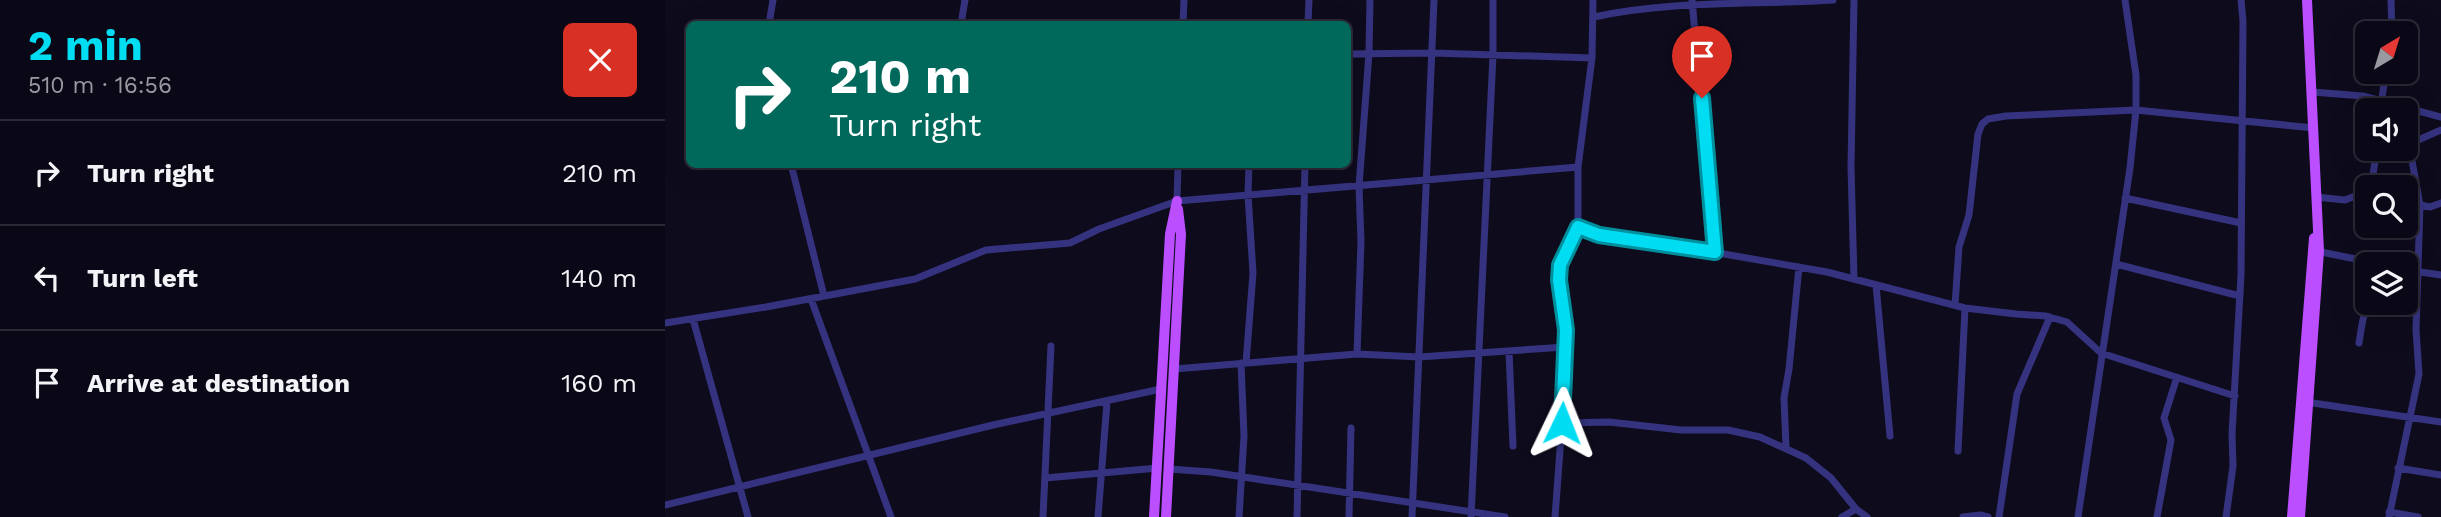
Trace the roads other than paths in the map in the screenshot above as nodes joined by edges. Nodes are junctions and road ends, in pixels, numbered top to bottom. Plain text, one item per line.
1 (773, 0) edge
2 (965, 0) edge
3 (1184, 0) edge
4 (1309, 0) edge
5 (1370, 0) edge
6 (1434, 0) edge
7 (1493, 0) edge
8 (1593, 0) edge
9 (1833, 0) edge
10 (1854, 0) edge
11 (2126, 0) edge
12 (2241, 0) edge
13 (2307, 0) edge
14 (2391, 0) edge
15 (1692, 3) edge
16 (1594, 17) junction
17 (770, 21) edge
18 (962, 21) edge
19 (1183, 21) edge
20 (1308, 21) edge
21 (2392, 21) edge
22 (1369, 53) junction
23 (1433, 53) junction
24 (1351, 54) edge
25 (1493, 55) junction
26 (1592, 58) junction
27 (2312, 92) junction
28 (2361, 98) edge
29 (2136, 110) junction
30 (2418, 113) edge
31 (2441, 117) edge
32 (2241, 122) junction
33 (2314, 128) junction
34 (2441, 130) edge
35 (2418, 140) edge
36 (2411, 161) edge
37 (1578, 167) junction
38 (793, 168) edge
39 (1178, 168) edge
40 (1249, 168) edge
41 (1305, 168) edge
42 (1486, 175) junction
43 (1425, 180) junction
44 (1359, 186) junction
45 (1305, 190) junction
46 (1248, 195) junction
47 (2355, 195) edge
48 (2316, 197) junction
49 (2125, 198) junction
50 (1177, 201) junction
51 (2441, 203) edge
52 (2420, 205) junction
53 (2241, 223) junction
54 (1578, 227) junction
55 (2315, 251) junction
56 (1715, 252) junction
57 (2418, 252) edge
58 (2355, 259) edge
59 (2116, 264) junction
60 (1798, 267) junction
61 (2418, 272) edge
62 (2441, 275) edge
63 (1854, 279) junction
64 (1876, 285) junction
65 (824, 296) junction
66 (2240, 296) junction
67 (811, 299) junction
68 (1955, 305) junction
69 (1965, 308) junction
70 (2363, 315) edge
71 (2417, 315) edge
72 (2050, 317) junction
73 (693, 319) junction
74 (665, 323) edge
75 (2359, 343) dead end
76 (1051, 346) dead end
77 (1565, 346) junction
78 (1509, 351) junction
79 (1479, 353) junction
80 (2101, 353) junction
81 (1356, 354) junction
82 (1419, 357) junction
83 (1300, 358) junction
84 (1244, 363) junction
85 (1174, 369) junction
86 (2177, 377) junction
87 (1161, 389) junction
88 (2235, 396) junction
89 (1107, 402) junction
90 (2305, 402) junction
91 (1048, 414) junction
92 (2410, 418) junction
93 (2441, 422) edge
94 (1562, 423) junction
95 (1351, 428) dead end
96 (1890, 436) dead end
97 (1513, 446) dead end
98 (1786, 447) junction
99 (1958, 451) dead end
100 (868, 455) junction
101 (1158, 468) junction
102 (2398, 468) junction
103 (1169, 470) junction
104 (1100, 474) junction
105 (2441, 475) edge
106 (1241, 477) junction
107 (1045, 478) junction
108 (739, 486) junction
109 (1299, 486) junction
110 (1348, 493) junction
111 (1413, 503) junction
112 (665, 505) edge
113 (1856, 509) junction
114 (1471, 514) edge
115 (2389, 514) edge
116 (748, 517) edge
117 (891, 517) edge
118 (1043, 517) edge
119 (1098, 517) edge
120 (1154, 517) edge
121 (1166, 517) edge
122 (1239, 517) edge
123 (1297, 517) edge
124 (1349, 517) edge
125 (1412, 517) edge
126 (1505, 517) edge
127 (1555, 517) edge
128 (1842, 517) edge
129 (1867, 517) edge
130 (1963, 517) edge
131 (1987, 517) edge
132 (1999, 517) edge
133 (2078, 517) edge
134 (2157, 517) edge
135 (2226, 517) edge
136 (2293, 517) edge
137 (2300, 517) edge
138 (2418, 517) edge

1 - 17 street
2 - 18 street
3 - 19 street
4 - 20 street
5 - 22 street
6 - 23 street
7 - 25 street
8 - 16 street
9 - 15 street
10 - 63 street
11 - 29 street
12 - 32 street
13 - 27 main road
14 - 21 street
15 - 16 street
15 - 56 street
16 - 26 street
22 - 23 street
22 - 24 street
22 - 44 street
23 - 25 street
23 - 43 street
25 - 26 street
25 - 42 street
26 - 37 street
27 - 28 street
27 - 33 main road
29 - 32 street
29 - 49 street
29 - 68 street
30 - 31 street
32 - 33 street
32 - 53 street
33 - 48 main road
34 - 35 street
36 - 52 street
37 - 42 street
37 - 54 street
38 - 65 street
39 - 50 street
40 - 46 street
41 - 45 street
42 - 43 street
42 - 79 street
43 - 44 street
43 - 82 street
44 - 45 street
44 - 81 street
45 - 46 street
45 - 83 street
46 - 50 street
46 - 84 street
47 - 48 street
48 - 55 main road
49 - 53 street
49 - 59 street
50 - 65 street
50 - 85 main road
50 - 87 main road
51 - 52 street
52 - 57 street
53 - 66 street
54 - 56 street
54 - 77 street
55 - 58 street
55 - 90 main road
56 - 60 street
59 - 66 street
59 - 80 street
60 - 63 street
60 - 98 street
61 - 62 street
63 - 64 street
64 - 68 street
64 - 96 street
65 - 67 street
66 - 88 street
67 - 73 street
67 - 100 street
68 - 69 street
69 - 72 street
69 - 99 street
70 - 75 street
71 - 92 street
72 - 80 street
72 - 132 street
73 - 74 street
73 - 108 street
76 - 91 street
77 - 78 street
77 - 94 street
78 - 79 street
78 - 97 street
79 - 82 street
79 - 114 street
80 - 86 street
80 - 133 street
81 - 82 street
81 - 83 street
82 - 111 street
83 - 84 street
83 - 109 street
84 - 85 street
84 - 106 street
85 - 103 main road
86 - 88 street
86 - 134 street
87 - 89 street
87 - 101 main road
88 - 135 street
89 - 91 street
89 - 104 street
90 - 92 street
90 - 136 main road
90 - 137 main road
91 - 100 street
91 - 107 street
92 - 93 street
92 - 102 street
94 - 98 street
94 - 127 street
95 - 110 street
98 - 113 street
100 - 108 street
100 - 117 street
101 - 104 street
101 - 120 main road
102 - 105 street
102 - 115 street
103 - 106 street
103 - 121 main road
104 - 107 street
104 - 119 street
106 - 109 street
106 - 122 street
107 - 118 street
108 - 112 street
108 - 116 street
109 - 110 street
109 - 123 street
110 - 111 street
110 - 124 street
111 - 114 street
111 - 125 street
113 - 128 street
113 - 129 street
114 - 126 street
115 - 138 street
130 - 131 street

